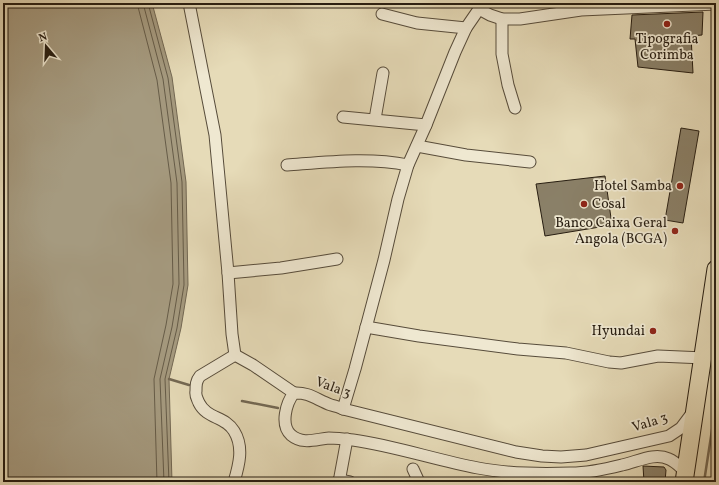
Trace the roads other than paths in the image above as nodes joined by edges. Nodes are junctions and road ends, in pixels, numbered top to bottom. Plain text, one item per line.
1 (189, 3) edge
2 (696, 4) edge
3 (716, 4) edge
4 (479, 6) edge
5 (382, 14) dead end
6 (502, 19) junction
7 (466, 28) junction
8 (383, 73) dead end
9 (515, 108) dead end
10 (343, 117) dead end
11 (375, 120) junction
12 (426, 125) junction
13 (417, 146) junction
14 (530, 162) dead end
15 (287, 165) dead end
16 (408, 165) junction
17 (337, 259) dead end
18 (716, 268) edge
19 (228, 273) junction
20 (366, 327) junction
21 (716, 336) edge
22 (235, 355) junction
23 (704, 358) junction
24 (292, 396) junction
25 (696, 407) junction
26 (343, 408) junction
27 (347, 439) junction
28 (413, 469) dead end
29 (688, 479) edge
30 (342, 481) edge
31 (234, 482) edge
32 (419, 482) edge

1 - 19 street
2 - 3 street
2 - 6 street
4 - 6 street
4 - 7 street
5 - 7 street
6 - 9 street
7 - 12 street
8 - 11 street
10 - 11 street
11 - 12 street
12 - 13 street
13 - 14 street
13 - 16 street
15 - 16 street
16 - 20 street
17 - 19 street
18 - 23 main road
19 - 22 street
20 - 23 street
20 - 26 street
21 - 29 main road
22 - 24 street
22 - 31 street
23 - 25 main road
24 - 26 street, Vala 3
24 - 27 street
25 - 26 street, Vala 3
25 - 29 main road
27 - 29 street
27 - 30 street
28 - 32 street

